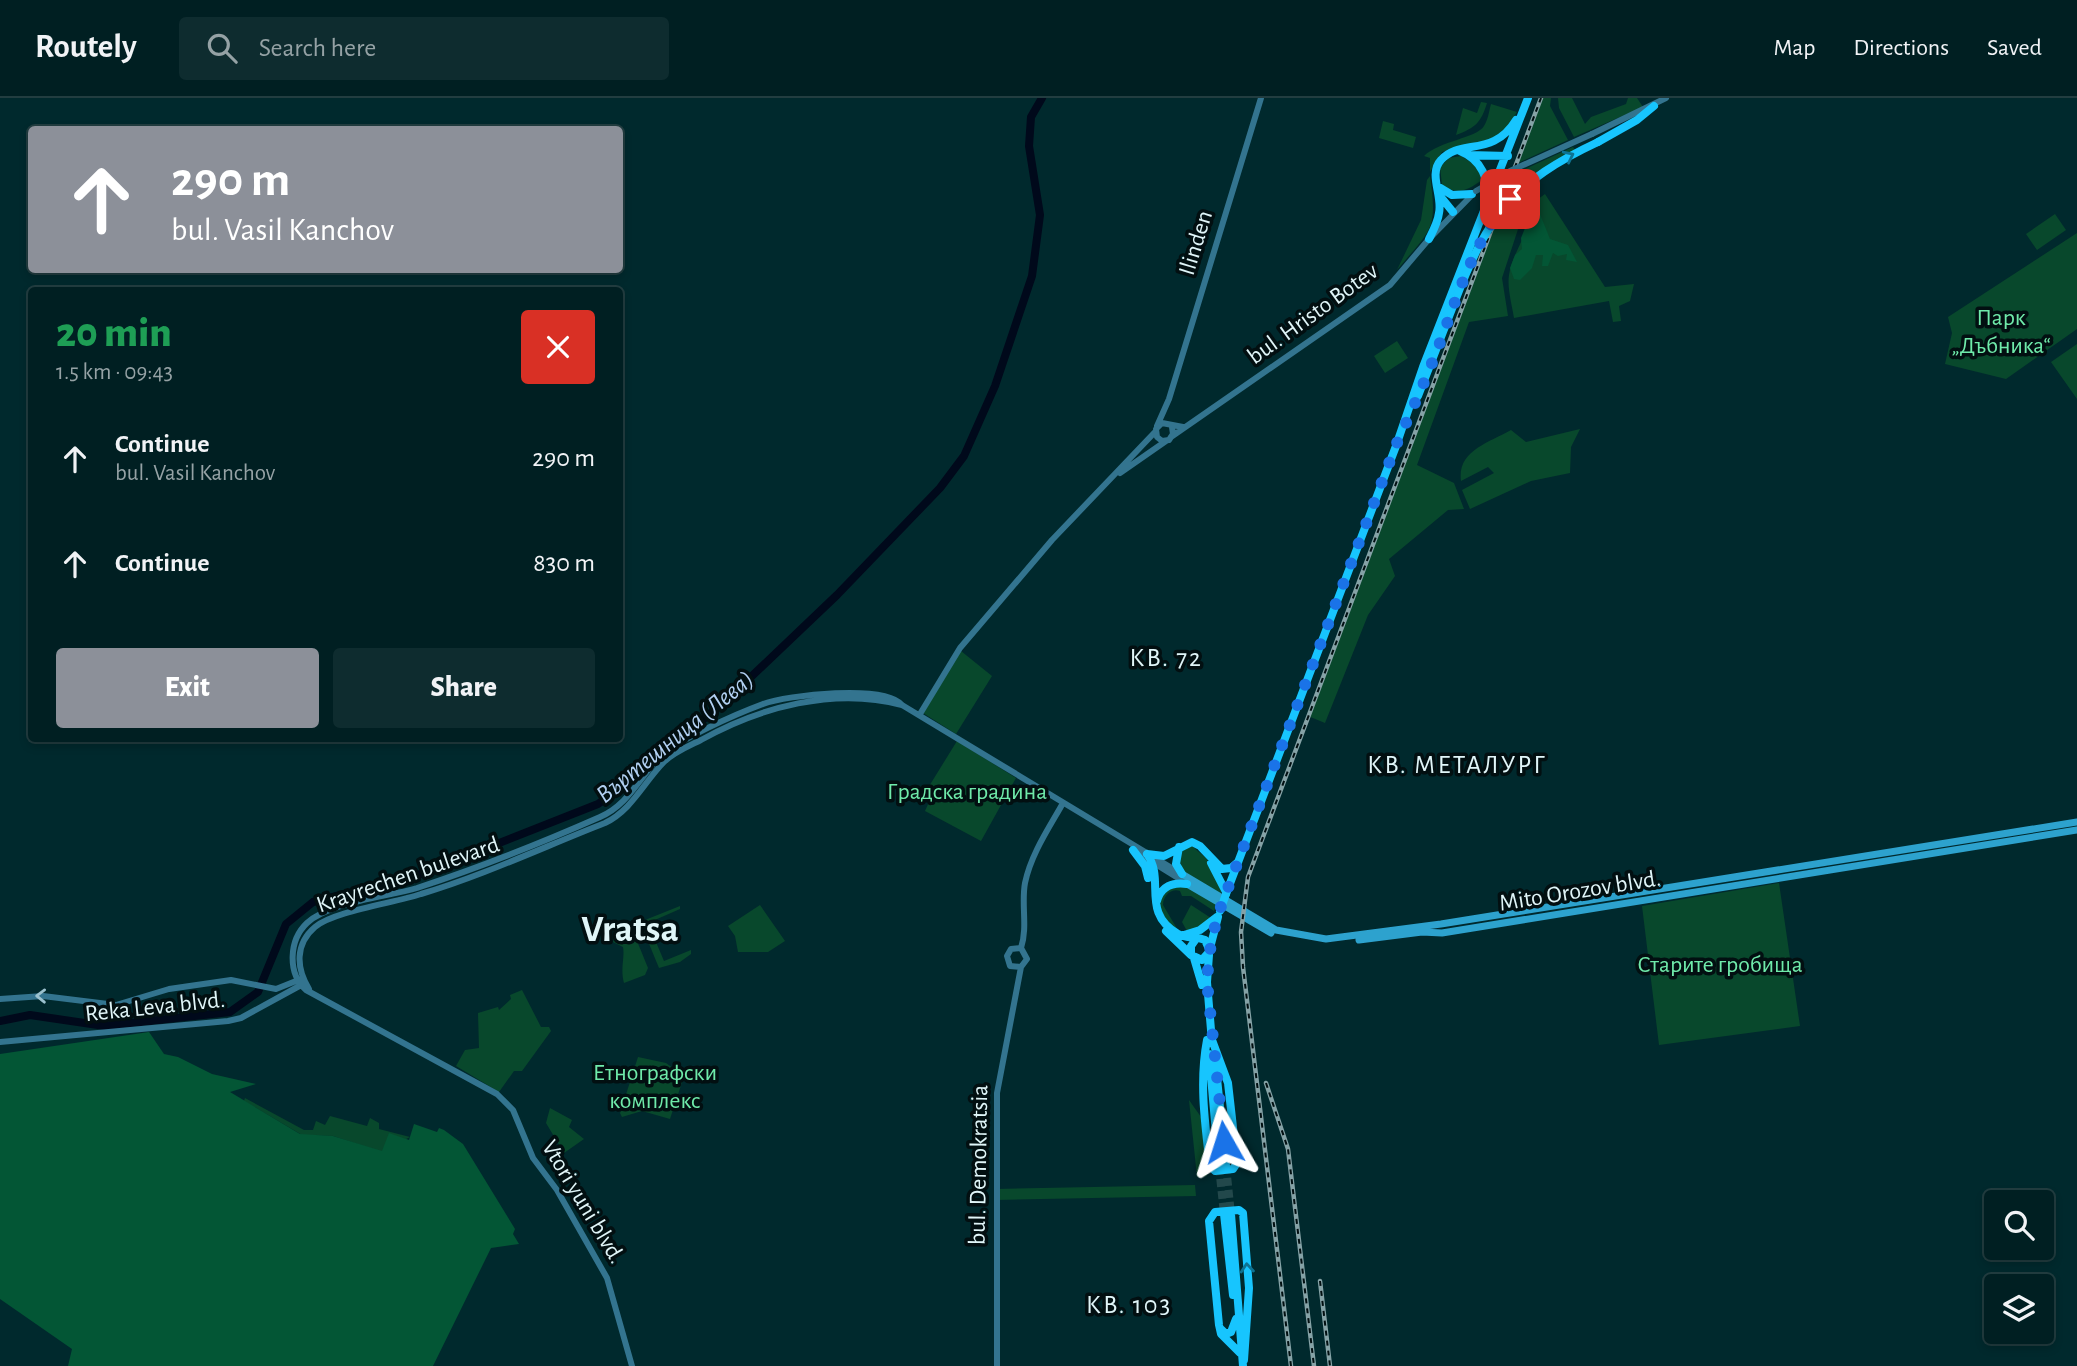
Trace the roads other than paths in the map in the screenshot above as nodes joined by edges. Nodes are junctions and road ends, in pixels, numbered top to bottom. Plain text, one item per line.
1 (1261, 98) edge
2 (1666, 98) edge
3 (1526, 102) edge
4 (1654, 106) joint
5 (1595, 138) junction
6 (1460, 151) junction
7 (1469, 155) junction
8 (1508, 156) junction
9 (1437, 186) junction
10 (1474, 193) junction
11 (1453, 212) junction
12 (1479, 225) junction
13 (1429, 239) junction
14 (1168, 399) junction
15 (1169, 425) junction
16 (1189, 425) junction
17 (1156, 429) junction
18 (1169, 439) junction
19 (1396, 445) junction
20 (1110, 480) junction
21 (902, 705) junction
22 (920, 714) junction
23 (1063, 803) junction
24 (2077, 822) edge
25 (2077, 830) edge
26 (1115, 836) junction
27 (1179, 847) junction
28 (1203, 848) junction
29 (1133, 850) junction
30 (1147, 854) junction
31 (1239, 859) junction
32 (1152, 862) junction
33 (1182, 874) junction
34 (1187, 884) junction
35 (1226, 894) junction
36 (1219, 914) junction
37 (1158, 915) junction
38 (1180, 935) junction
39 (1198, 938) junction
40 (1021, 948) junction
41 (1209, 951) junction
42 (1192, 957) junction
43 (293, 964) junction
44 (1021, 967) junction
45 (302, 981) junction
46 (287, 985) junction
47 (270, 988) junction
48 (0, 999) edge
49 (272, 999) junction
50 (1210, 1040) junction
51 (0, 1042) edge
52 (1222, 1167) tunnel mouth
53 (1236, 1319) junction
54 (1219, 1325) junction
55 (1242, 1361) edge
56 (632, 1366) edge
57 (997, 1366) edge

1 - 14 street, Ilinden
2 - 4 street
3 - 6 main road
3 - 8 main road
4 - 5 main road
5 - 10 street, bul. Hristo Botev, bridge
19 -> 5 main road, bridge
6 - 7 main road
6 - 9 main road
7 - 8 main road
7 - 12 main road
8 - 12 main road
9 - 10 main road
9 - 11 main road
9 - 13 main road
10 - 11 street, bul. Hristo Botev
11 - 13 street, bul. Hristo Botev
12 - 19 main road
13 - 16 street, bul. Hristo Botev
14 - 15 street, Ilinden
14 - 17 street, Ilinden
15 - 16 street, bul. Hristo Botev
15 - 17 street, bul. Hristo Botev
15 - 18 street, Ilinden
16 - 18 street, bul. Hristo Botev
17 - 18 street
17 - 20 street, bul. Hristo Botev
18 - 20 street, bul. Hristo Botev
19 - 31 main road
20 - 22 street, bul. Hristo Botev
21 - 22 street, Krayrechen bulevard
21 - 43 street, Krayrechen bulevard
21 - 45 street, Krayrechen bulevard
22 - 23 street, Mito Orozov blvd.
23 - 26 street, Mito Orozov blvd.
23 - 40 street
24 - 33 main road, Mito Orozov blvd.
25 - 34 main road, Mito Orozov blvd.
26 - 29 street, Mito Orozov blvd.
26 - 30 street, Mito Orozov blvd.
27 - 28 main road
27 - 30 main road
27 - 33 main road
28 - 31 main road
28 - 35 main road
29 - 32 street, Mito Orozov blvd.
29 - 42 main road
30 - 32 main road
30 - 33 street, Mito Orozov blvd.
31 - 35 main road
32 - 34 street, Mito Orozov blvd.
32 - 37 main road
34 - 37 main road
35 - 36 main road, bridge
36 - 38 main road
36 - 39 main road
36 - 41 main road
37 - 38 main road
38 - 39 main road
39 - 41 main road
39 - 42 main road
40 - 44 street
40 - 44 street
41 - 42 main road
41 - 50 main road
42 - 50 main road
43 - 45 street
43 - 46 street, Krayrechen bulevard
44 - 57 street, bul. Demokratsia
45 - 46 street
45 - 49 street, Reka Leva blvd.
45 - 56 street, Vtori yuni blvd.
46 - 47 street
47 -> 48 street
47 - 49 street
49 - 51 street, Reka Leva blvd.
50 - 50 main road
50 - 52 main road
53 - 54 main road
53 - 55 main road
53 - 55 main road
54 - 55 main road
55 -> 54 main road

